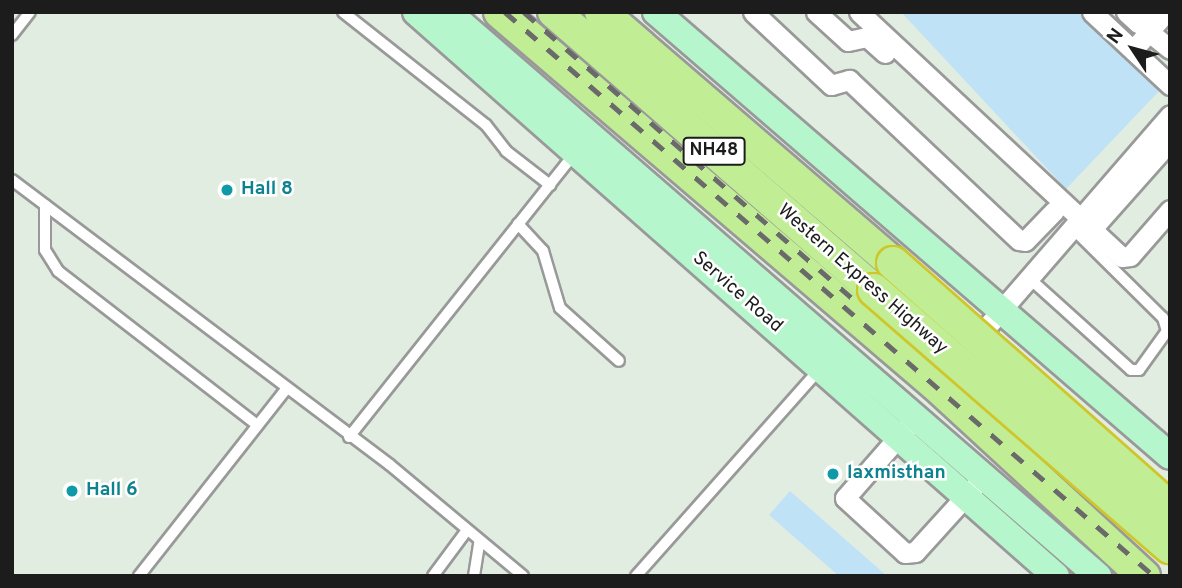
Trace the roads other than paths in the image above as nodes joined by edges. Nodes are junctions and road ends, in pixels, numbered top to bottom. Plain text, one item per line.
1 (30, 12) edge
2 (344, 12) edge
3 (416, 12) edge
4 (448, 12) edge
5 (483, 12) edge
6 (500, 12) edge
7 (554, 12) edge
8 (601, 12) edge
9 (656, 12) edge
10 (753, 12) edge
11 (817, 12) edge
12 (859, 12) edge
13 (1126, 12) edge
14 (1156, 12) edge
15 (1166, 12) edge
16 (1096, 14) edge
17 (1149, 32) junction
18 (12, 35) edge
19 (1170, 49) edge
20 (1133, 50) junction
21 (1170, 85) edge
22 (1170, 115) edge
23 (1170, 141) edge
24 (584, 143) junction
25 (12, 180) edge
26 (550, 185) junction
27 (646, 198) junction
28 (45, 205) junction
29 (1170, 210) edge
30 (1054, 211) junction
31 (519, 224) junction
32 (1081, 226) junction
33 (1029, 278) junction
34 (1002, 310) junction
35 (620, 361) dead end
36 (821, 368) junction
37 (857, 384) junction
38 (936, 384) junction
39 (286, 388) junction
40 (257, 425) junction
41 (902, 432) junction
42 (349, 436) junction
43 (1170, 456) edge
44 (983, 477) junction
45 (962, 500) junction
46 (1170, 508) edge
47 (467, 530) junction
48 (480, 540) junction
49 (1170, 547) edge
50 (139, 576) edge
51 (433, 576) edge
52 (474, 576) edge
53 (523, 576) edge
54 (636, 576) edge
55 (1056, 576) edge
56 (1098, 576) edge
57 (1134, 576) edge
58 (1144, 576) edge

1 - 18 lane
2 - 26 lane
3 - 24 main road, Service Road
4 - 24 main road
5 - 57 main road
6 - 38 highway
7 - 49 highway, Western Express Highway / NH48, bridge
8 - 46 highway, Western Express Highway / NH48, bridge
9 - 34 main road
10 - 30 street
11 - 30 street
12 - 32 street
13 - 14 street
15 - 17 street
16 - 20 street
17 - 19 street
17 - 20 street
20 - 21 street
22 - 32 street
23 - 32 street
24 - 26 lane
24 - 27 main road, Service Road
25 - 28 lane
26 - 31 lane
27 - 36 main road, Service Road
27 - 37 main road
28 - 39 lane
28 - 40 lane
29 - 32 street
30 - 32 street
31 - 35 lane
31 - 42 lane
32 - 33 street
32 - 33 lane
33 - 34 street
34 - 38 street
34 - 43 main road
36 - 37 main road, Service Road
36 - 54 lane
37 - 41 main road, Service Road
38 - 58 highway
39 - 40 lane
39 - 42 lane
40 - 50 lane
41 - 44 main road
41 - 45 main road, Service Road
41 - 45 street
42 - 47 lane
44 - 45 street
44 - 56 main road
45 - 55 main road, Service Road
47 - 48 lane
47 - 51 lane
48 - 52 lane
48 - 53 lane

